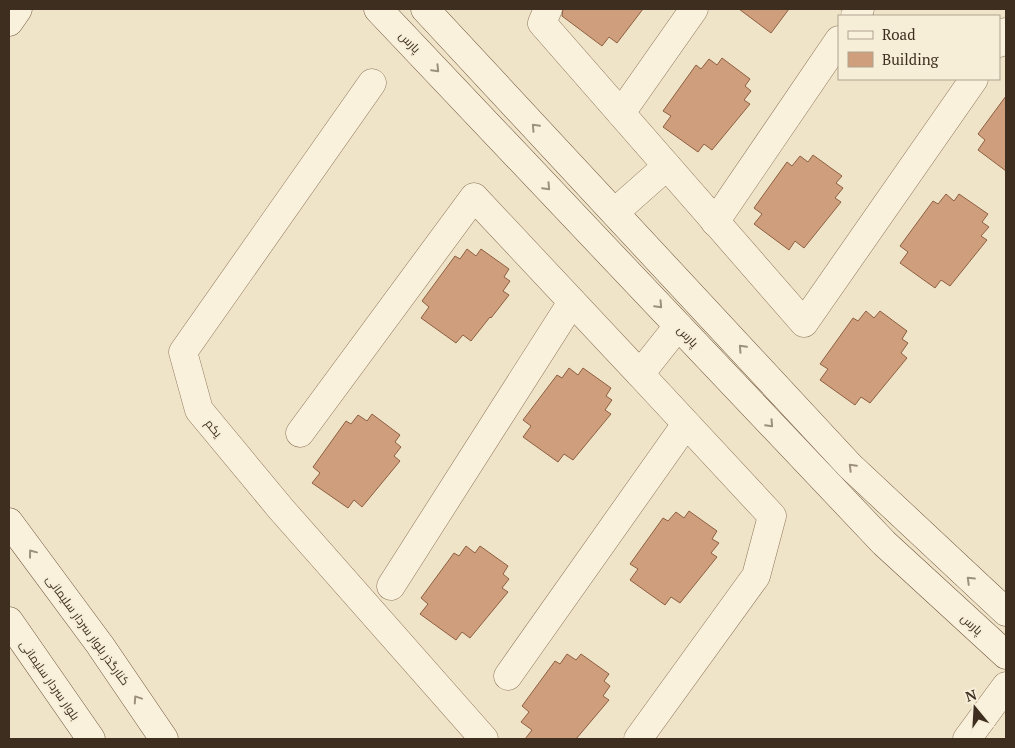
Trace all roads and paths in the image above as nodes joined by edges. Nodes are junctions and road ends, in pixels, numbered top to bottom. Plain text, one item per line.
1 (18, 9) edge
2 (378, 9) edge
3 (425, 9) edge
4 (548, 9) edge
5 (694, 9) edge
6 (9, 22) edge
7 (838, 41) edge
8 (973, 80) edge
9 (372, 83) dead end
10 (621, 113) junction
11 (668, 166) junction
12 (614, 212) junction
13 (715, 222) junction
14 (572, 302) junction
15 (678, 326) junction
16 (640, 374) junction
17 (686, 424) junction
18 (300, 433) dead end
19 (9, 522) edge
20 (391, 586) dead end
21 (1006, 612) edge
22 (9, 621) edge
23 (1006, 656) edge
24 (508, 676) dead end
25 (1006, 686) edge
26 (90, 739) edge
27 (164, 739) edge
28 (484, 739) edge
29 (638, 739) edge
30 (967, 739) edge

1 - 6 street
2 -> 15 street, پارس
12 -> 3 street
4 - 10 street
5 - 10 street
7 - 13 street
8 - 13 street
9 - 28 street, یکم
10 - 11 street
11 - 12 street
11 - 13 street
21 -> 12 street
14 - 16 street
14 - 18 street
14 - 20 street
15 - 16 street
15 -> 23 street, پارس
16 - 17 street
17 - 24 street
17 - 29 street
27 -> 19 street, کنارگذر بلوار سردار سلیمانی
22 - 26 street, بلوار سردار سلیمانی
25 - 30 street

